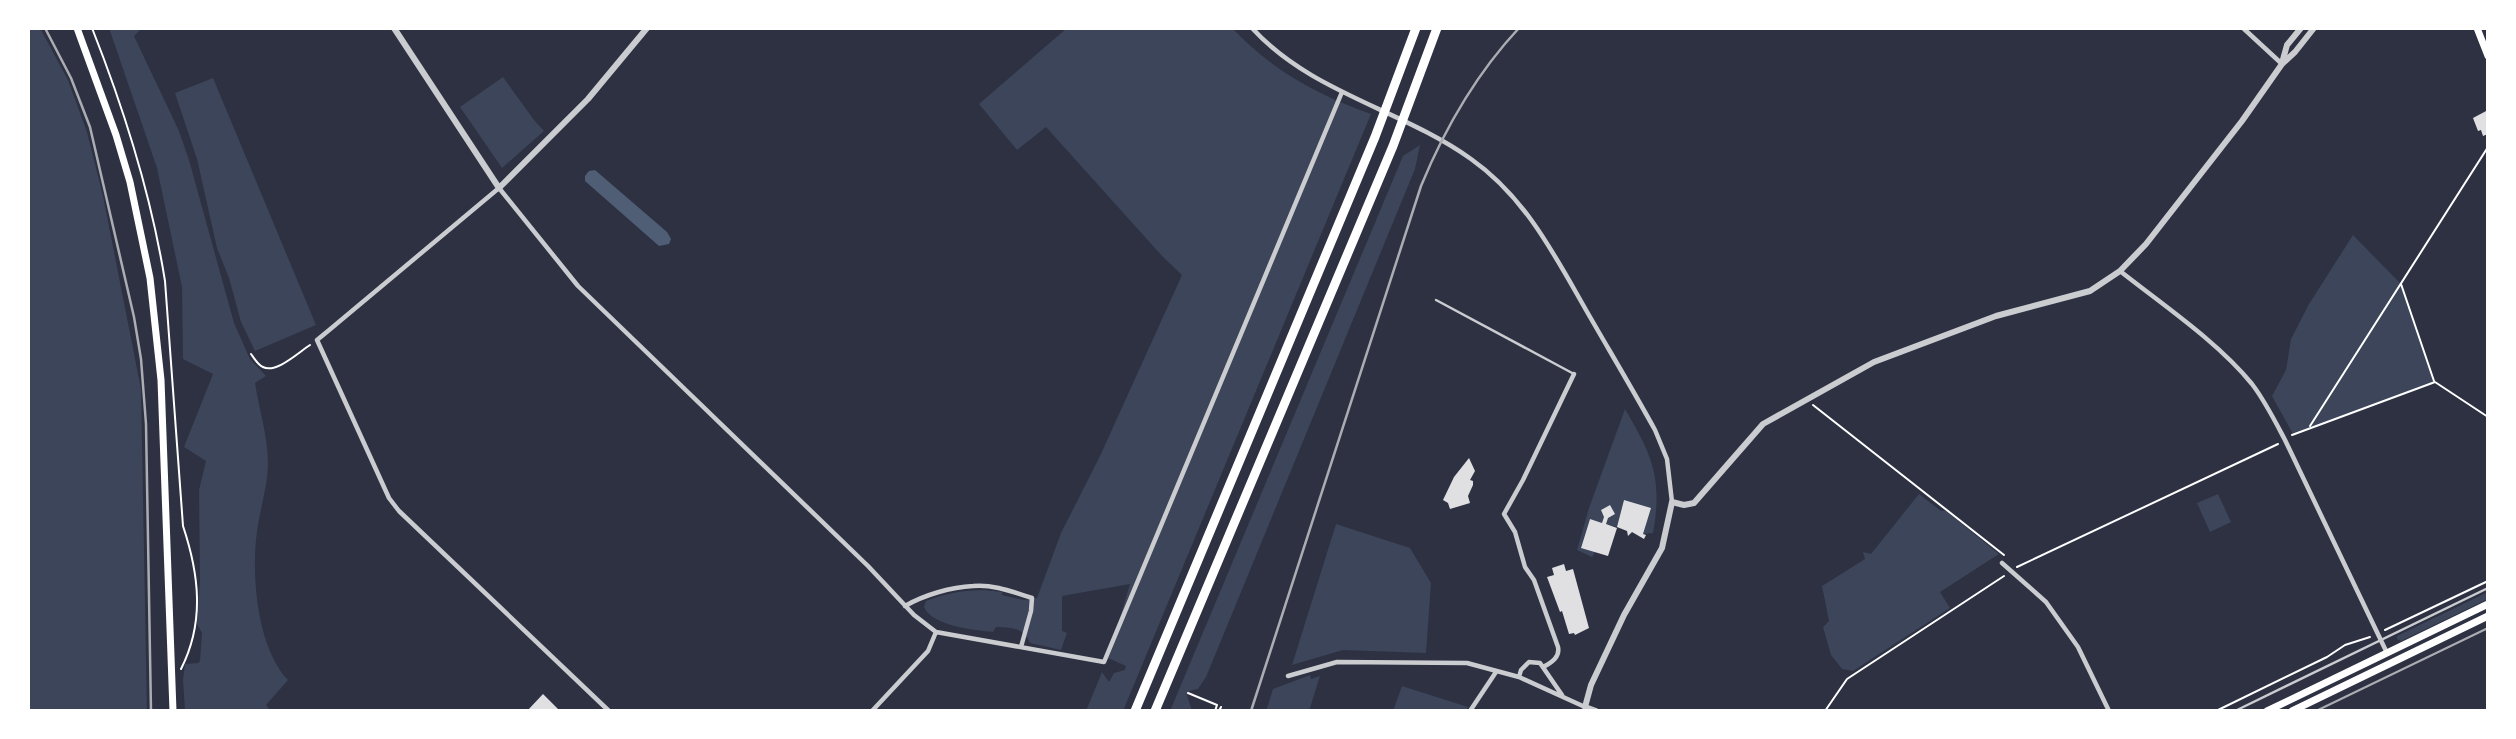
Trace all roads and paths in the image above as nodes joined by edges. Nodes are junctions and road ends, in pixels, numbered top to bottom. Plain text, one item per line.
1 (77, 28) edge
2 (394, 28) edge
3 (647, 28) edge
4 (1252, 28) edge
5 (1416, 28) edge
6 (1437, 28) edge
7 (2243, 28) edge
8 (2301, 28) edge
9 (2314, 28) edge
10 (2477, 28) edge
11 (2488, 56) edge
12 (2282, 64) junction
13 (1342, 92) junction
14 (2488, 147) edge
15 (499, 188) junction
16 (2120, 271) junction
17 (2400, 284) junction
18 (1436, 300) dead end
19 (317, 340) junction
20 (251, 354) dead end
21 (1574, 374) joint
22 (2435, 382) junction
23 (1806, 400) junction
24 (2488, 417) edge
25 (2309, 428) junction
26 (2285, 440) junction
27 (1672, 502) junction
28 (2009, 559) dead end
29 (2002, 563) dead end
30 (2011, 571) junction
31 (2488, 581) edge
32 (2488, 588) edge
33 (2488, 604) edge
34 (905, 606) junction
35 (2488, 616) edge
36 (936, 632) junction
37 (2378, 634) junction
38 (2382, 640) junction
39 (1021, 648) junction
40 (2388, 653) junction
41 (1545, 666) junction
42 (1496, 671) junction
43 (1288, 676) dead end
44 (1519, 677) junction
45 (1188, 693) dead end
46 (1562, 695) junction
47 (1585, 706) junction
48 (1218, 709) edge
49 (173, 711) edge
50 (609, 711) edge
51 (872, 711) edge
52 (1135, 711) edge
53 (1155, 711) edge
54 (1470, 711) edge
55 (1596, 711) edge
56 (1825, 711) edge
57 (2109, 711) edge
58 (2216, 711) edge
59 (2235, 711) edge
60 (2267, 711) edge
61 (2292, 711) edge

1 - 49 main road
2 - 15 street
3 - 15 street
4 - 13 street
5 - 52 highway
6 - 53 highway
7 - 12 street
8 - 12 street
9 - 12 street
10 - 11 main road
12 - 16 street
13 - 27 street
13 - 39 street
14 - 17 path
15 - 19 street
15 - 34 street
16 - 23 street
16 - 26 street
17 - 22 path
17 - 25 path
18 - 21 lane
19 - 20 path
19 - 50 street
21 - 41 street
22 - 24 path
22 - 25 path
23 - 27 street
23 - 28 path
25 - 26 path
26 - 30 path
26 - 37 street
27 - 47 street
29 - 30 street
30 - 56 path
30 - 57 street
31 - 37 path
32 - 38 lane
33 - 40 main road
34 - 36 street
34 - 39 street
35 - 61 main road
36 - 39 street
36 - 51 street
37 - 38 street
37 - 58 path
38 - 40 street
38 - 59 lane
40 - 60 main road
41 - 44 street
41 - 46 street
42 - 43 street
42 - 44 street
42 - 54 street
44 - 46 street
45 - 48 path
46 - 47 street
47 - 55 street

